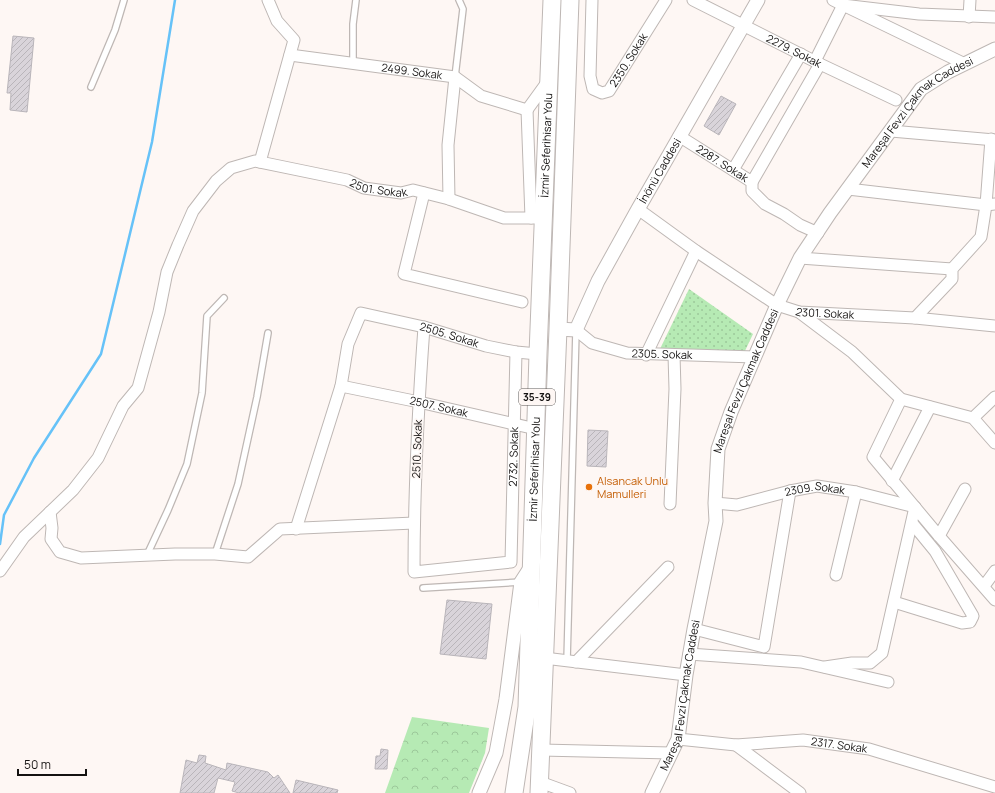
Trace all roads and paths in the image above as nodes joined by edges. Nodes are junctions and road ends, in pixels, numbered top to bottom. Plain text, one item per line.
1 (124, 0) edge
2 (268, 0) edge
3 (356, 0) edge
4 (459, 0) edge
5 (552, 0) edge
6 (570, 0) edge
7 (592, 0) edge
8 (666, 0) edge
9 (693, 0) edge
10 (758, 0) edge
11 (970, 0) edge
12 (838, 2) edge
13 (969, 17) junction
14 (995, 17) edge
15 (744, 25) junction
16 (995, 49) edge
17 (801, 54) junction
18 (290, 55) junction
19 (817, 62) junction
20 (353, 64) junction
21 (965, 64) junction
22 (455, 77) junction
23 (549, 80) junction
24 (91, 87) dead end
25 (896, 100) dead end
26 (527, 110) junction
27 (891, 131) junction
28 (679, 136) junction
29 (993, 139) edge
30 (260, 162) junction
31 (733, 170) junction
32 (752, 182) junction
33 (848, 189) junction
34 (424, 193) junction
35 (449, 199) junction
36 (991, 205) edge
37 (638, 208) junction
38 (538, 218) junction
39 (818, 232) junction
40 (696, 251) junction
41 (800, 258) junction
42 (952, 269) junction
43 (224, 298) dead end
44 (522, 302) dead end
45 (777, 305) junction
46 (799, 312) junction
47 (915, 318) junction
48 (995, 326) edge
49 (424, 327) junction
50 (558, 329) junction
51 (576, 330) junction
52 (268, 333) dead end
53 (516, 352) junction
54 (538, 354) junction
55 (646, 355) junction
56 (674, 355) junction
57 (755, 357) junction
58 (341, 386) junction
59 (995, 397) edge
60 (901, 399) junction
61 (419, 402) junction
62 (930, 407) junction
63 (973, 418) junction
64 (513, 424) junction
65 (536, 429) junction
66 (995, 443) edge
67 (892, 481) junction
68 (965, 489) dead end
69 (790, 490) junction
70 (856, 492) junction
71 (715, 503) junction
72 (670, 504) dead end
73 (915, 508) junction
74 (50, 512) junction
75 (414, 523) junction
76 (912, 523) junction
77 (296, 529) junction
78 (939, 536) junction
79 (215, 554) junction
80 (147, 555) junction
81 (532, 565) junction
82 (668, 567) dead end
83 (0, 571) edge
84 (995, 571) edge
85 (414, 572) joint
86 (836, 575) dead end
87 (521, 582) junction
88 (984, 586) junction
89 (423, 588) dead end
90 (995, 600) edge
91 (894, 602) junction
92 (694, 629) junction
93 (689, 654) junction
94 (544, 658) junction
95 (572, 661) junction
96 (825, 667) junction
97 (686, 675) junction
98 (888, 682) dead end
99 (678, 739) junction
100 (736, 745) junction
101 (541, 750) junction
102 (672, 753) junction
103 (539, 787) edge
104 (995, 788) edge
105 (479, 793) edge
106 (514, 793) edge
107 (570, 793) edge
108 (652, 793) edge
109 (800, 793) edge

1 - 24 lane
2 - 18 street
3 - 20 lane
4 - 22 lane
5 - 23 main road, İzmir Seferihisar Yolu / 35-39
6 - 50 main road, İzmir Seferihisar Yolu / 35-39
7 - 8 street, 2350. Sokak
9 - 15 street, 2279. Sokak
10 - 15 street, İnönü Caddesi
11 - 13 street
12 - 13 street
12 - 19 street
12 - 21 street
13 - 14 street
15 - 17 street, 2279. Sokak
15 - 28 street, İnönü Caddesi
16 - 21 street, Mareşal Fevzi Çakmak Caddesi
17 - 19 street, 2279. Sokak
17 - 31 street
18 - 20 street, 2499. Sokak
18 - 30 street
19 - 25 street, 2279. Sokak
19 - 32 street
20 - 22 street, 2499. Sokak
21 - 27 street, Mareşal Fevzi Çakmak Caddesi
22 - 26 street, 2499. Sokak
22 - 35 street
23 - 26 street
23 - 38 main road, İzmir Seferihisar Yolu / 35-39
26 - 38 street
27 - 29 street
27 - 33 street, Mareşal Fevzi Çakmak Caddesi
28 - 31 street, 2287. Sokak
28 - 37 street, İnönü Caddesi
29 - 36 street
30 - 34 street, 2501. Sokak
30 - 74 street
31 - 32 street, 2287. Sokak
32 - 39 street, 2287. Sokak
33 - 36 street
33 - 39 street, Mareşal Fevzi Çakmak Caddesi
34 - 35 street, 2501. Sokak
34 - 44 street
35 - 38 street, 2501. Sokak
36 - 42 street
37 - 40 street, 2301. Sokak
37 - 51 street, İnönü Caddesi
38 - 54 main road, İzmir Seferihisar Yolu / 35-39
39 - 41 street, Mareşal Fevzi Çakmak Caddesi
40 - 45 street, 2301. Sokak
40 - 55 street
41 - 42 street
41 - 45 street, Mareşal Fevzi Çakmak Caddesi
42 - 47 street
43 - 80 lane
45 - 46 street, 2301. Sokak
45 - 57 street, Mareşal Fevzi Çakmak Caddesi
46 - 47 street, 2301. Sokak
46 - 60 street
47 - 48 street, 2301. Sokak
49 - 53 street, 2505. Sokak
49 - 58 street, 2505. Sokak
49 - 61 street, 2510. Sokak
50 - 51 street
50 - 94 main road, İzmir Seferihisar Yolu / 35-39
51 - 55 street, 2305. Sokak
51 - 95 lane
52 - 79 lane
53 - 54 street, 2505. Sokak
53 - 64 street, 2732. Sokak
54 - 65 main road, İzmir Seferihisar Yolu / 35-39
55 - 56 street, 2305. Sokak
56 - 57 street, 2305. Sokak
56 - 72 street
57 - 71 street, Mareşal Fevzi Çakmak Caddesi
58 - 61 street, 2507. Sokak
58 - 77 street
59 - 63 street
60 - 62 street
60 - 67 street
61 - 64 street, 2507. Sokak
61 - 75 street, 2510. Sokak
62 - 63 street
62 - 67 street
63 - 66 street
64 - 65 street, 2507. Sokak
64 - 85 street, 2732. Sokak
65 - 81 main road, İzmir Seferihisar Yolu / 35-39
67 - 73 street
68 - 78 street
69 - 70 street, 2309. Sokak
69 - 71 street, 2309. Sokak
69 - 92 street
70 - 73 street, 2309. Sokak
70 - 86 street
71 - 92 street, Mareşal Fevzi Çakmak Caddesi
73 - 76 street
73 - 78 street
74 - 80 street
74 - 83 street
75 - 77 street
75 - 85 street, 2510. Sokak
76 - 91 street
76 - 91 street
77 - 79 street
78 - 88 street
79 - 80 street
81 - 87 street
81 - 106 main road, İzmir Seferihisar Yolu / 35-39
82 - 95 street
84 - 88 street
87 - 89 lane
87 - 105 street
88 - 90 street
91 - 96 street
92 - 93 street, Mareşal Fevzi Çakmak Caddesi
93 - 96 street
93 - 97 street, Mareşal Fevzi Çakmak Caddesi
94 - 95 street
94 - 101 main road, İzmir Seferihisar Yolu / 35-39
95 - 97 street
96 - 98 street
97 - 99 street, Mareşal Fevzi Çakmak Caddesi
99 - 100 street, 2317. Sokak
99 - 102 street, Mareşal Fevzi Çakmak Caddesi
100 - 104 street, 2317. Sokak
100 - 109 street
101 - 102 street
101 - 103 main road, İzmir Seferihisar Yolu / 35-39
102 - 108 street, Mareşal Fevzi Çakmak Caddesi
103 - 107 street

